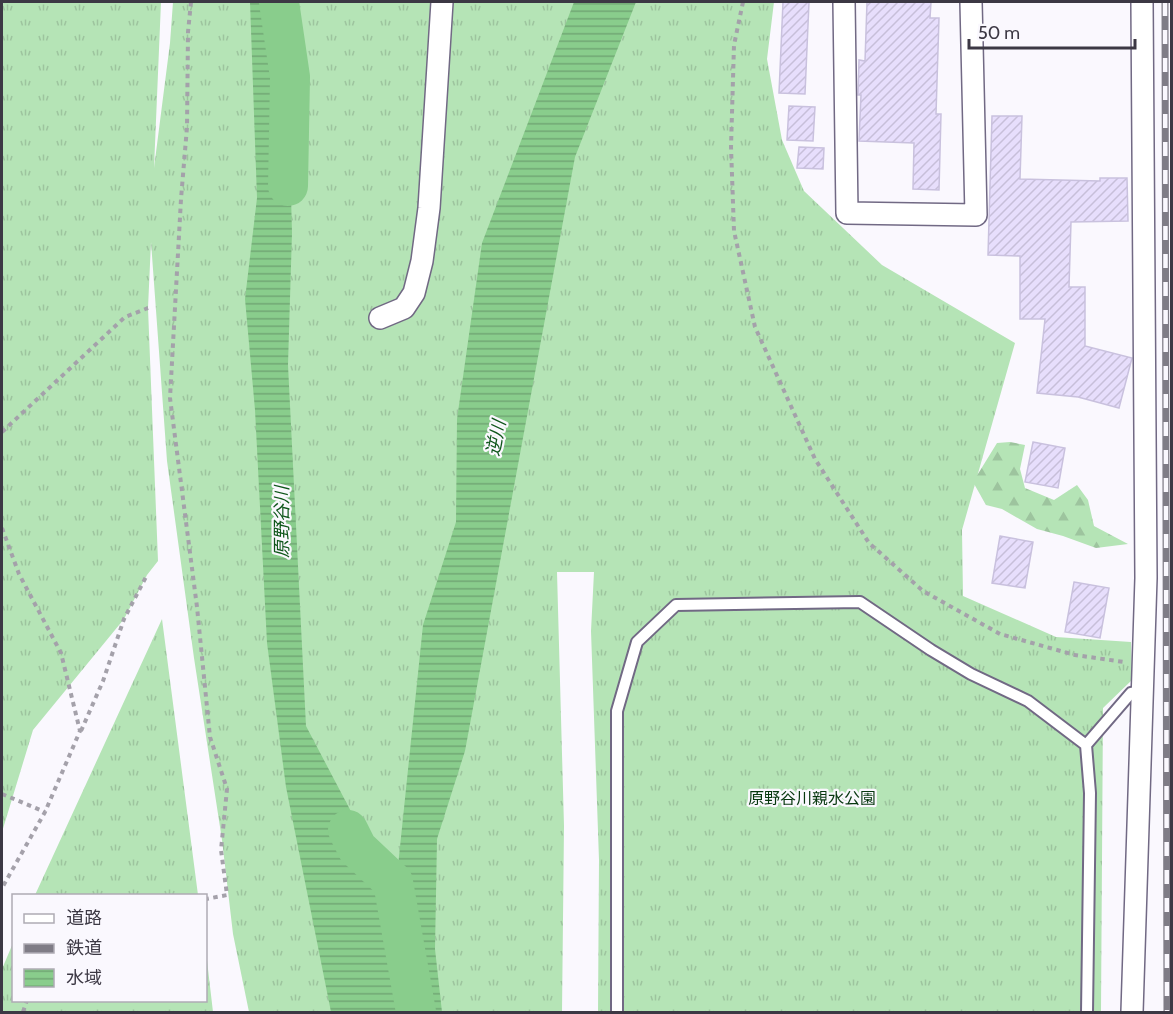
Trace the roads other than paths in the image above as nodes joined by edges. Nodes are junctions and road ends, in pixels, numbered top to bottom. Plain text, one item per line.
1 (442, 2) edge
2 (844, 2) edge
3 (971, 2) edge
4 (1142, 2) edge
5 (380, 318) dead end
6 (1142, 691) junction
7 (1086, 745) junction
8 (617, 1012) edge
9 (1087, 1012) edge
10 (1132, 1012) edge

1 - 5 street
2 - 3 street
4 - 6 street
6 - 7 lane
6 - 10 street
7 - 8 lane
7 - 9 lane

